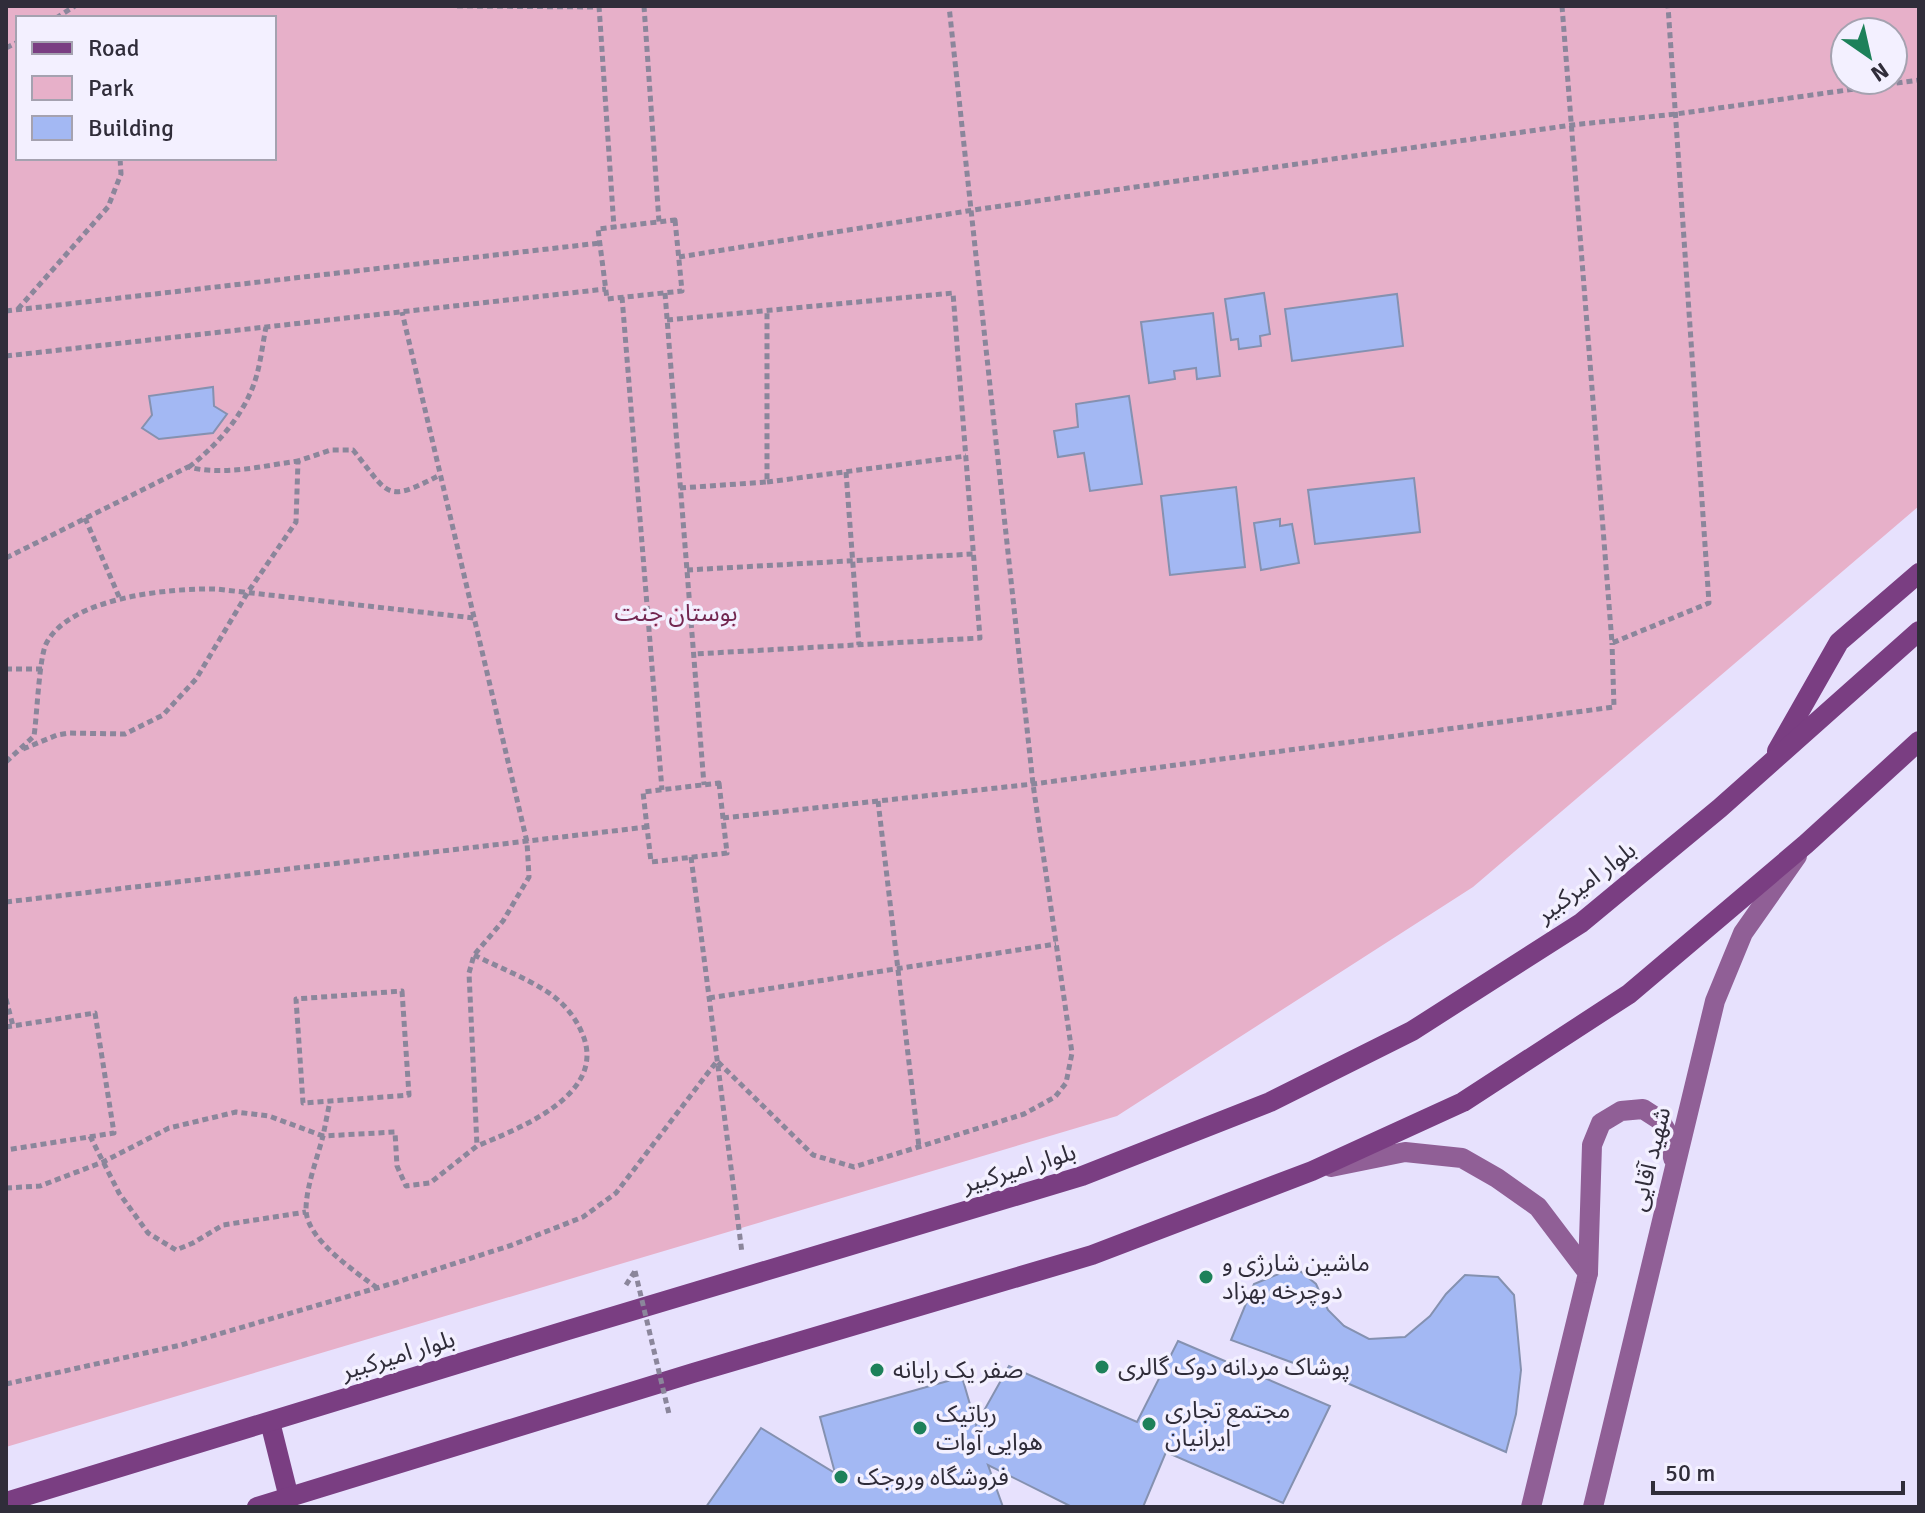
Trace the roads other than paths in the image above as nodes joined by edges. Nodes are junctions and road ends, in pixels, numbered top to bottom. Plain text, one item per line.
1 (1919, 573) edge
2 (1919, 631) edge
3 (1919, 741) edge
4 (1771, 762) junction
5 (1806, 844) junction
6 (1674, 1170) junction
7 (1312, 1171) junction
8 (1588, 1273) junction
9 (270, 1422) junction
10 (289, 1498) junction
11 (6, 1502) edge
12 (257, 1507) edge
13 (1531, 1507) edge
14 (1593, 1507) edge

1 - 4 main road
2 - 4 main road, بلوار امیرکبیر
3 - 5 main road
4 - 9 main road, بلوار امیرکبیر
5 - 6 main road, شهید آقایی
5 - 7 main road
6 - 8 main road
6 - 14 main road, شهید آقایی
7 - 8 main road
7 - 10 main road
8 - 13 main road
9 - 10 main road
9 - 11 main road, بلوار امیرکبیر
10 - 12 main road

